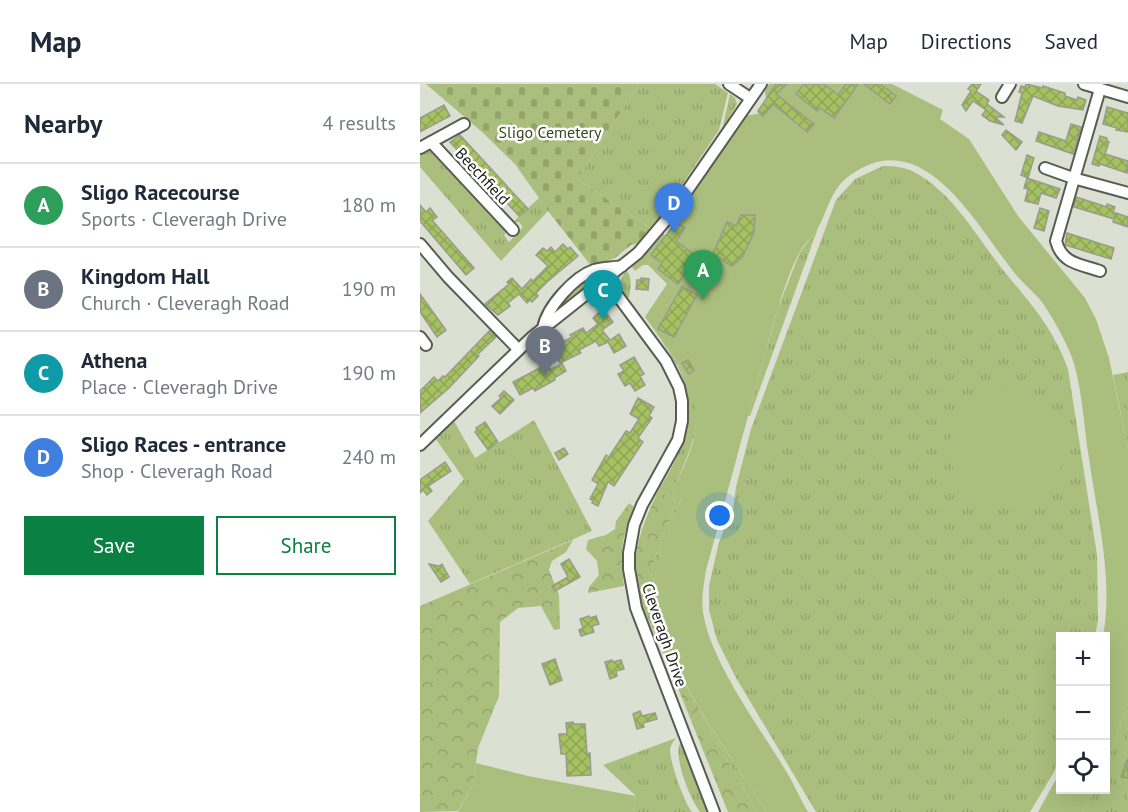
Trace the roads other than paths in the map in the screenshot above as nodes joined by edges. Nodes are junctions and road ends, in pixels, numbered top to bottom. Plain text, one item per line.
1 (729, 84) edge
2 (761, 84) edge
3 (1010, 84) edge
4 (1084, 84) edge
5 (1100, 89) junction
6 (1002, 97) dead end
7 (1128, 97) edge
8 (750, 98) junction
9 (464, 124) dead end
10 (431, 142) junction
11 (420, 148) edge
12 (1045, 168) dead end
13 (1073, 178) junction
14 (1128, 193) edge
15 (513, 230) dead end
16 (420, 244) edge
17 (623, 266) junction
18 (1100, 271) dead end
19 (606, 279) junction
20 (543, 328) junction
21 (518, 349) junction
22 (420, 445) edge
23 (714, 812) edge

1 - 8 street
2 - 8 street
3 - 6 street
4 - 5 street
5 - 7 street
5 - 13 street
8 - 17 street
9 - 10 street
10 - 11 street
10 - 15 street, Beechfield
12 - 13 street
13 - 14 street
13 - 18 street
16 - 21 street
17 - 19 street
17 - 20 street
19 - 20 street
19 - 23 street, Cleveragh Drive
20 - 21 street
21 - 22 street

